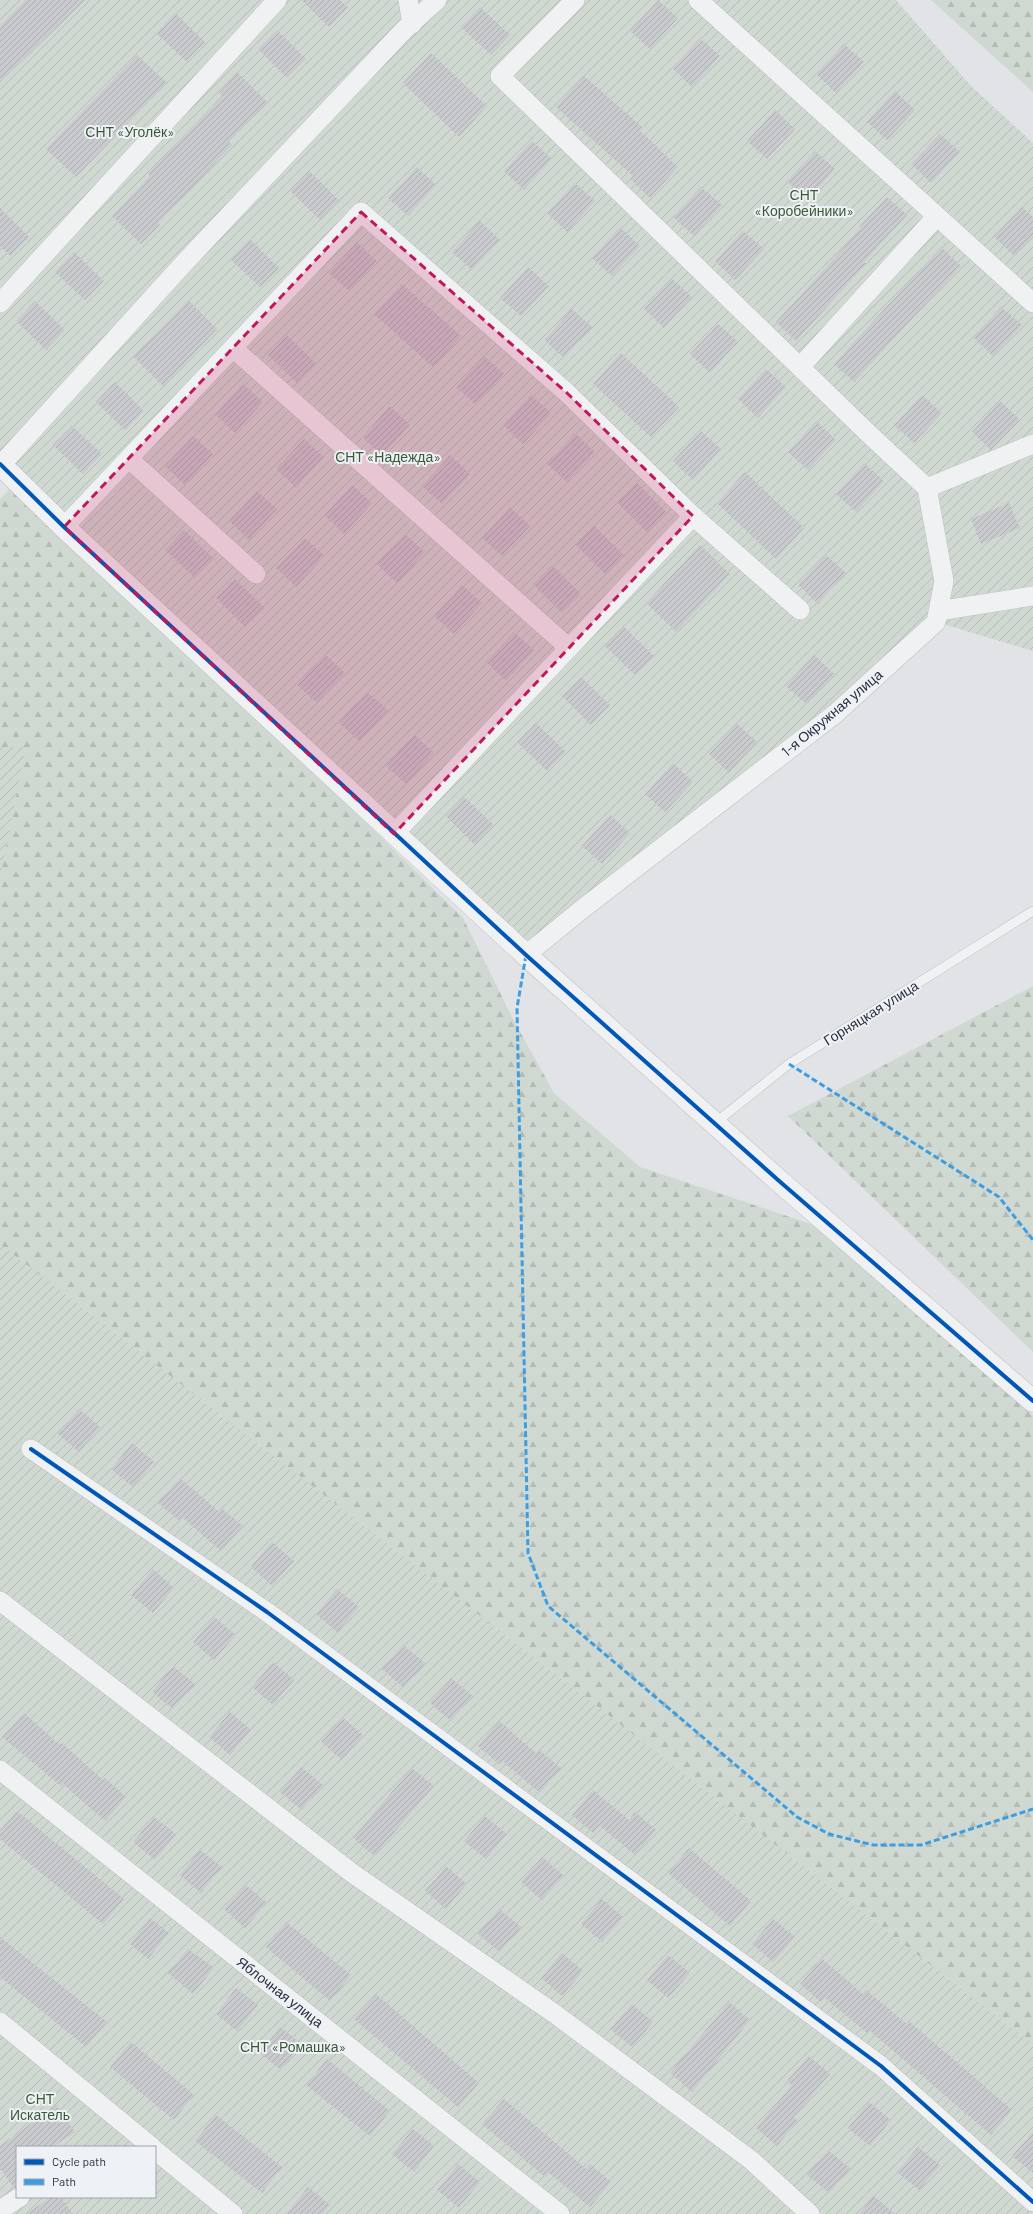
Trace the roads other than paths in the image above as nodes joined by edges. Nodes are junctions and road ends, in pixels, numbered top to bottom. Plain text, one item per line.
1 (277, 0) edge
2 (408, 0) edge
3 (436, 0) edge
4 (575, 0) edge
5 (698, 0) edge
6 (412, 24) junction
7 (936, 217) junction
8 (0, 303) edge
9 (1033, 303) edge
10 (234, 349) junction
11 (801, 366) junction
12 (1033, 444) edge
13 (129, 459) junction
14 (0, 465) edge
15 (927, 488) junction
16 (693, 516) junction
17 (64, 527) junction
18 (256, 574) dead end
19 (1033, 596) edge
20 (800, 610) dead end
21 (938, 611) junction
22 (568, 647) junction
23 (394, 834) junction
24 (1033, 911) edge
25 (526, 955) junction
26 (715, 1123) junction
27 (1033, 1401) edge
28 (31, 1449) dead end
29 (0, 1602) edge
30 (0, 1770) edge
31 (0, 2022) edge
32 (151, 2146) edge
33 (156, 2151) edge
34 (18, 2198) edge
35 (1033, 2202) edge
36 (0, 2210) edge
37 (233, 2214) edge
38 (560, 2214) edge
39 (810, 2214) edge

1 - 8 street
2 - 6 street
3 - 6 street
4 - 11 street
5 - 7 street
6 - 14 street
7 - 9 street
7 - 11 street
10 - 13 street
10 - 16 street
10 - 22 street
11 - 15 street
12 - 15 street
13 - 17 street
13 - 18 street
14 - 17 street
15 - 21 street, 1-я Окружная улица
16 - 20 street
16 - 22 street
17 - 23 street
19 - 21 street
21 - 25 street, 1-я Окружная улица
22 - 23 street
23 - 25 street
24 - 26 lane, Горняцкая улица
25 - 26 street
26 - 27 street
28 - 35 street
29 - 39 street
30 - 38 street, Яблочная улица
31 - 32 street
33 - 37 street
34 - 36 street

